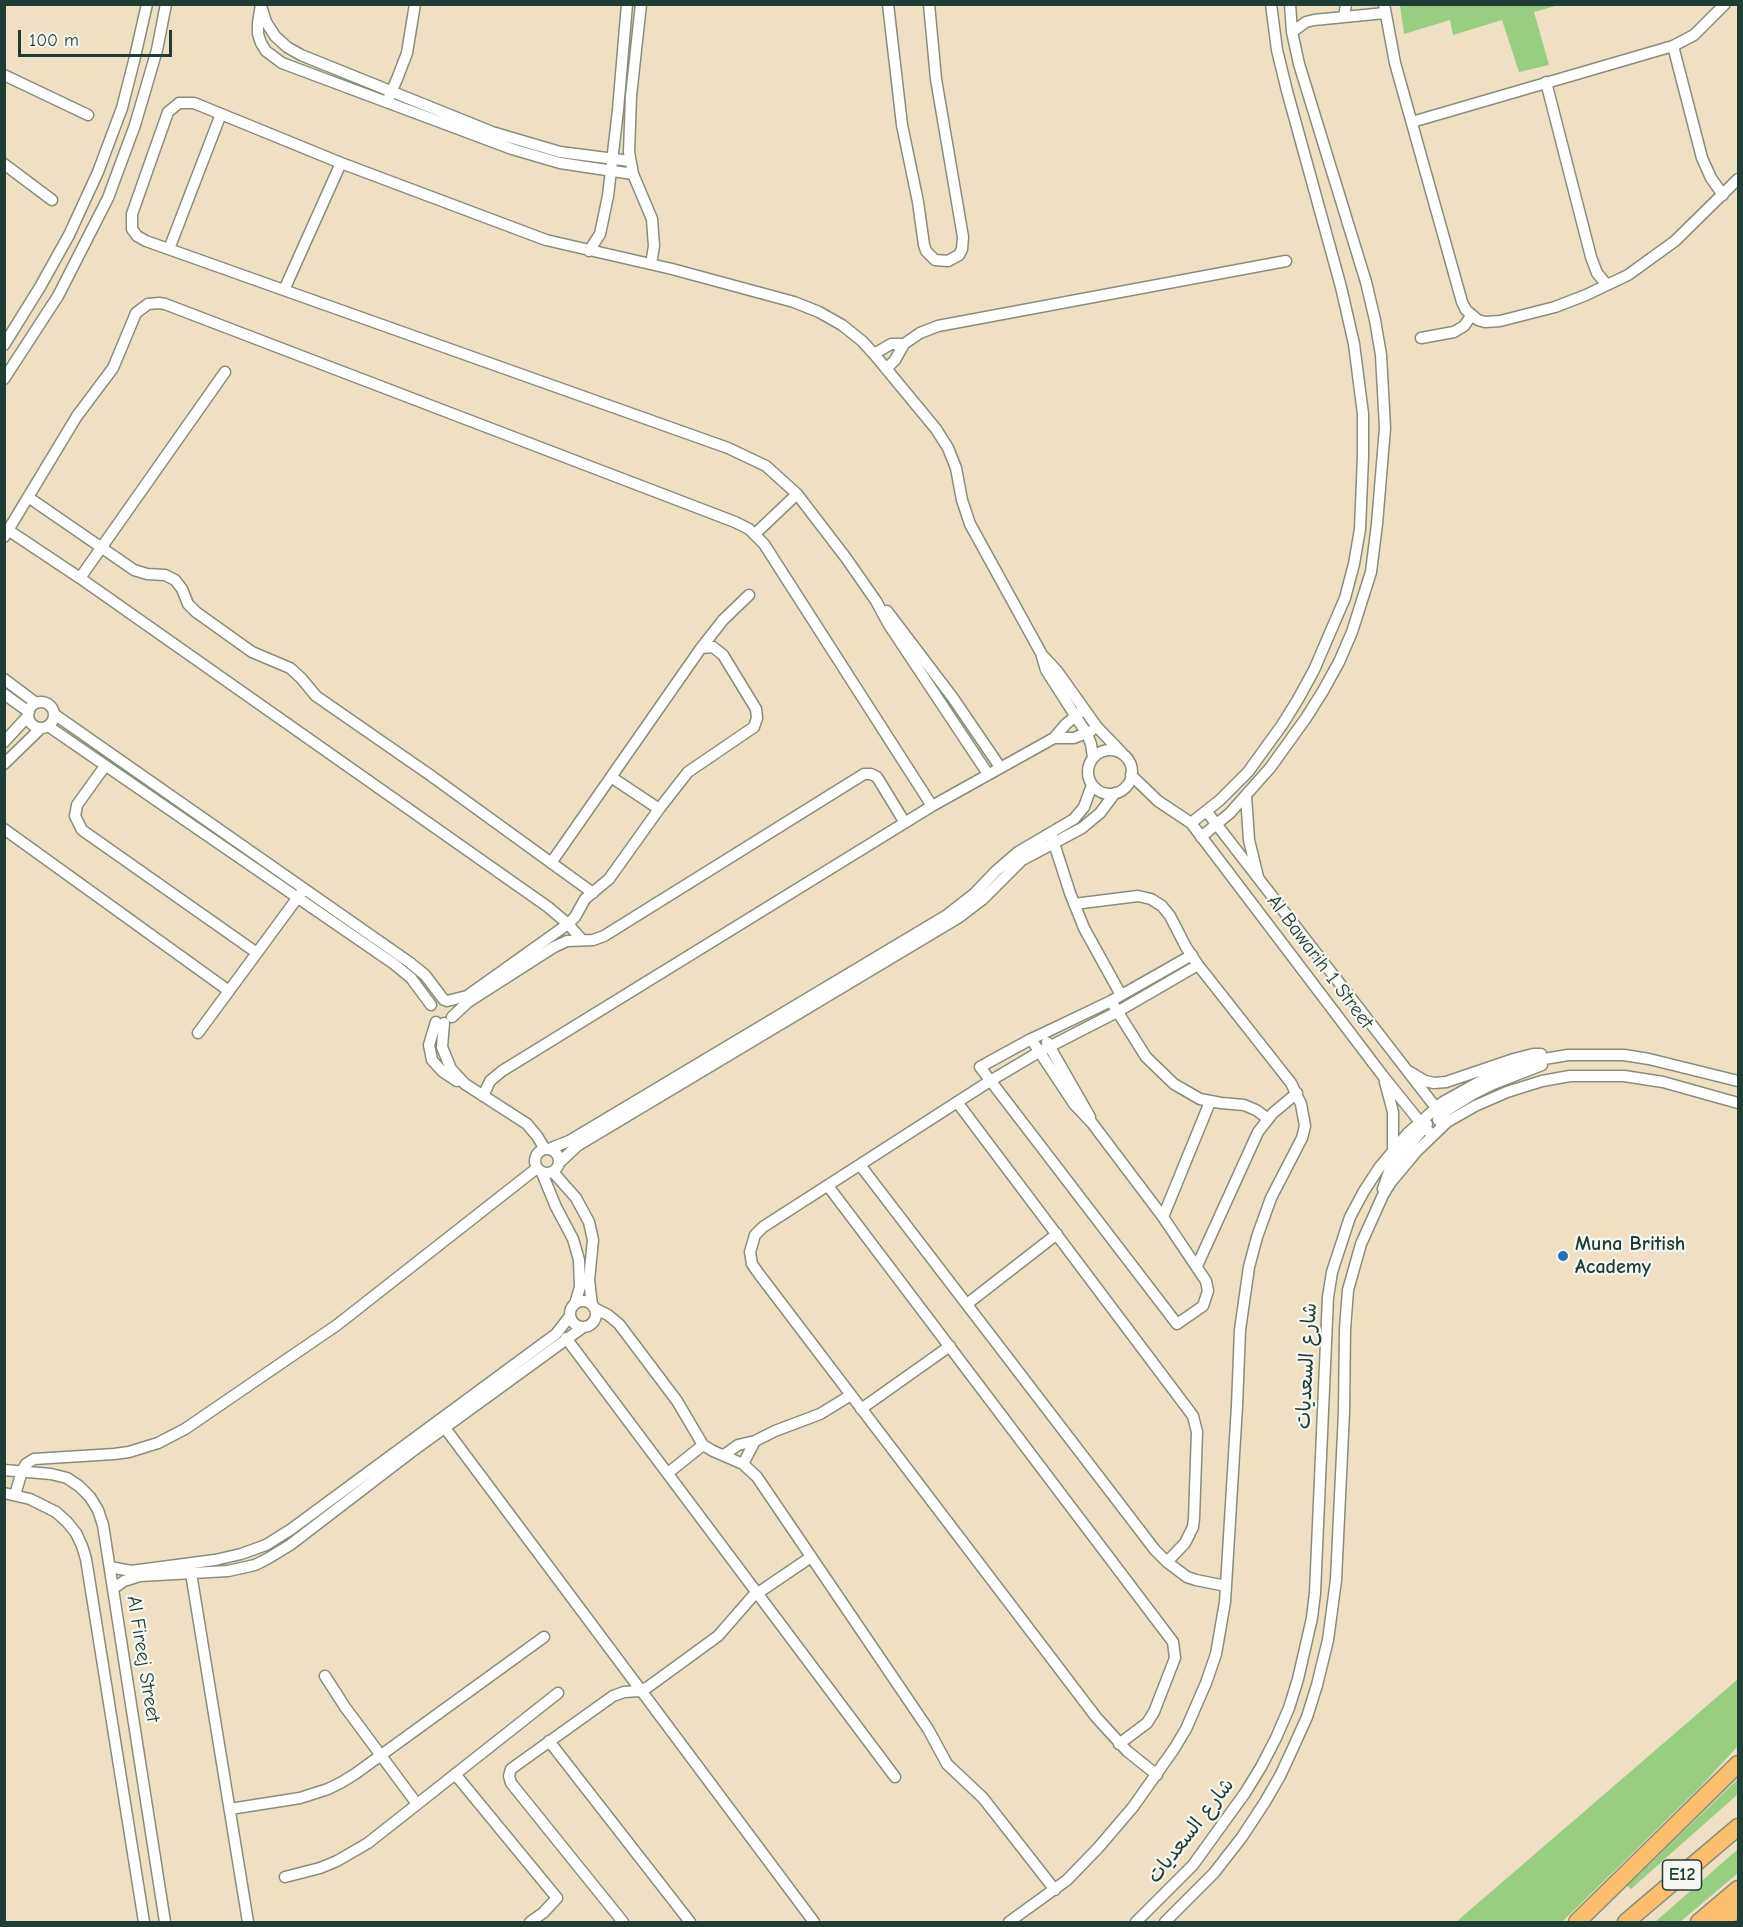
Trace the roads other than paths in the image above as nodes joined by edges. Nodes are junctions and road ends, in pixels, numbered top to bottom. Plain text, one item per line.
1 (147, 4) edge
2 (166, 4) edge
3 (415, 4) edge
4 (627, 4) edge
5 (641, 4) edge
6 (888, 4) edge
7 (929, 4) edge
8 (1271, 4) edge
9 (1290, 4) edge
10 (1346, 4) edge
11 (1725, 4) edge
12 (261, 5) edge
13 (1384, 9) edge
14 (1344, 16) junction
15 (1292, 32) junction
16 (1673, 46) junction
17 (4, 75) edge
18 (1546, 82) junction
19 (392, 92) junction
20 (386, 103) junction
21 (221, 114) junction
22 (88, 115) dead end
23 (1412, 122) junction
24 (630, 161) junction
25 (341, 163) junction
26 (4, 164) edge
27 (611, 166) junction
28 (633, 174) junction
29 (1738, 179) edge
30 (1723, 195) junction
31 (52, 200) dead end
32 (169, 249) junction
33 (589, 251) junction
34 (1286, 261) dead end
35 (651, 264) junction
36 (1607, 285) junction
37 (284, 290) junction
38 (1472, 316) junction
39 (1421, 338) dead end
40 (904, 344) junction
41 (4, 345) edge
42 (874, 354) junction
43 (886, 369) junction
44 (225, 372) dead end
45 (4, 379) edge
46 (1385, 428) junction
47 (1363, 429) junction
48 (797, 494) junction
49 (28, 497) junction
50 (6, 533) edge
51 (755, 534) junction
52 (101, 548) junction
53 (80, 578) junction
54 (749, 595) dead end
55 (701, 648) junction
56 (6, 687) edge
57 (948, 701) junction
58 (31, 710) junction
59 (1079, 713) junction
60 (54, 714) junction
61 (45, 727) junction
62 (1097, 727) junction
63 (1087, 734) junction
64 (1054, 738) junction
65 (4, 742) edge
66 (1122, 754) junction
67 (1093, 757) junction
68 (4, 764) edge
69 (105, 766) junction
70 (1000, 767) junction
71 (988, 774) junction
72 (1131, 775) junction
73 (611, 777) junction
74 (1092, 785) junction
75 (1115, 793) junction
76 (1246, 796) junction
77 (932, 806) junction
78 (659, 809) junction
79 (1207, 812) junction
80 (905, 823) junction
81 (1191, 824) junction
82 (1216, 826) junction
83 (4, 829) edge
84 (1201, 837) junction
85 (1052, 838) junction
86 (551, 863) junction
87 (1260, 883) junction
88 (593, 893) junction
89 (300, 894) junction
90 (1074, 904) junction
91 (568, 924) junction
92 (582, 940) junction
93 (257, 953) junction
94 (1191, 956) junction
95 (1198, 965) junction
96 (229, 991) junction
97 (1116, 998) junction
98 (446, 1001) junction
99 (431, 1005) junction
100 (1117, 1012) junction
101 (444, 1021) junction
102 (198, 1033) dead end
103 (756, 1034) junction
104 (1042, 1034) junction
105 (1031, 1039) junction
106 (1044, 1050) junction
107 (1568, 1055) junction
108 (1403, 1066) junction
109 (1383, 1076) junction
110 (990, 1081) junction
111 (1738, 1081) edge
112 (1297, 1093) junction
113 (483, 1096) junction
114 (957, 1102) junction
115 (1210, 1102) junction
116 (1738, 1105) edge
117 (1441, 1115) junction
118 (1267, 1118) junction
119 (1426, 1128) junction
120 (547, 1149) junction
121 (1393, 1149) junction
122 (860, 1165) junction
123 (548, 1169) junction
124 (828, 1186) junction
125 (1163, 1217) junction
126 (1057, 1234) junction
127 (1197, 1266) junction
128 (574, 1304) junction
129 (967, 1304) junction
130 (593, 1307) junction
131 (570, 1316) junction
132 (582, 1328) junction
133 (566, 1338) junction
134 (950, 1346) junction
135 (485, 1392) junction
136 (851, 1395) junction
137 (861, 1409) junction
138 (442, 1424) junction
139 (755, 1441) junction
140 (703, 1445) junction
141 (724, 1455) junction
142 (743, 1464) junction
143 (4, 1470) edge
144 (22, 1472) junction
145 (668, 1473) junction
146 (10, 1494) edge
147 (811, 1557) junction
148 (1167, 1562) junction
149 (110, 1567) junction
150 (191, 1568) junction
151 (1226, 1586) junction
152 (114, 1588) junction
153 (757, 1593) junction
154 (544, 1637) dead end
155 (325, 1676) dead end
156 (640, 1691) junction
157 (558, 1693) dead end
158 (549, 1741) junction
159 (1119, 1744) junction
160 (380, 1755) junction
161 (1738, 1764) edge
162 (455, 1774) junction
163 (1157, 1775) junction
164 (895, 1777) dead end
165 (417, 1804) junction
166 (230, 1809) junction
167 (1738, 1827) edge
168 (285, 1877) dead end
169 (1738, 1889) edge
170 (1055, 1890) junction
171 (1738, 1908) edge
172 (144, 1923) edge
173 (165, 1923) edge
174 (248, 1923) edge
175 (530, 1923) edge
176 (623, 1923) edge
177 (690, 1923) edge
178 (814, 1923) edge
179 (1009, 1923) edge
180 (1136, 1923) edge
181 (1165, 1923) edge
182 (1577, 1923) edge
183 (1626, 1923) edge
184 (1699, 1923) edge
185 (1721, 1923) edge

1 - 41 street
2 - 45 street
3 - 19 street
4 - 27 street
5 - 24 street
6 - 7 street
8 - 47 street
9 - 15 street
10 - 14 street
11 - 16 street
12 - 19 street
12 - 20 street
13 - 14 street
13 - 23 street
14 - 15 street
15 - 46 street
16 - 18 street
16 - 30 street
17 - 22 street
18 - 23 street
18 - 36 street
19 - 20 street
19 - 27 street
20 - 27 street
21 - 25 street
21 - 32 street
21 - 32 street
23 - 38 street
24 - 27 street
24 - 28 street
25 - 33 street
25 - 37 street
26 - 31 street
27 - 28 street
27 - 33 street
28 - 35 street
29 - 30 street
30 - 36 street
32 - 37 street
33 - 35 street
34 - 40 street
35 - 42 street
36 - 38 street
37 - 48 street
38 - 39 street
40 - 42 street
40 - 43 street
42 - 43 street
43 - 59 street
44 - 52 street
46 - 47 street
46 - 76 street
47 - 79 street
48 - 51 street
48 - 57 street
49 - 50 street
49 - 51 street
49 - 52 street
50 - 53 street
51 - 77 street
52 - 53 street
52 - 86 street
53 - 91 street
54 - 55 street
55 - 73 street
55 - 78 street
56 - 58 street
57 - 70 street
57 - 71 street
58 - 60 street
58 - 61 street
58 - 65 street
59 - 62 street
59 - 63 street
59 - 64 street
60 - 61 street
60 - 89 street
61 - 68 street
61 - 69 street
62 - 63 street
62 - 66 street
63 - 64 street
63 - 67 street
64 - 70 street
66 - 67 street
66 - 72 street
67 - 74 street
69 - 89 street
69 - 93 street
70 - 71 street
71 - 77 street
72 - 75 street
72 - 81 street, Al Bawarih 1 Street
73 - 78 street
73 - 86 street
74 - 75 street
74 - 85 street
75 - 85 street
76 - 82 street
76 - 87 street
77 - 80 street
78 - 88 street
79 - 81 street
79 - 82 street, Al Bawarih 1 Street
80 - 92 street
80 - 113 street
81 - 84 street, Al Bawarih 1 Street
82 - 84 street
82 - 87 street, Al Bawarih 1 Street
83 - 96 street
84 - 109 street, Al Bawarih 1 Street
85 - 90 street
85 - 103 street
86 - 88 street
87 - 108 street, Al Bawarih 1 Street
88 - 91 street
89 - 93 street
89 - 98 street
89 - 99 street
90 - 94 street
90 - 97 street
91 - 92 street
91 - 98 street
92 - 101 street
93 - 96 street
94 - 95 street
94 - 97 street
95 - 100 street
95 - 112 street
96 - 102 street
97 - 100 street
97 - 104 street
98 - 99 street
98 - 101 street
99 - 101 street
100 - 106 street
100 - 115 street
101 - 113 street
103 - 120 street
103 - 123 street
104 - 105 street
104 - 106 street
105 - 106 street
105 - 110 street
106 - 110 street
106 - 125 street
107 - 108 street
107 - 111 street, شارع السعديات
107 - 117 street, شارع السعديات
108 - 117 street, Al Bawarih 1 Street
109 - 119 street, Al Bawarih 1 Street
109 - 121 street
110 - 114 street
110 - 127 street
112 - 118 street
112 - 151 street
113 - 120 street
114 - 122 street
114 - 126 street
115 - 118 street
115 - 125 street
116 - 117 street, شارع السعديات
117 - 119 street, شارع السعديات
117 - 119 street, شارع السعديات
118 - 127 street
119 - 121 street, شارع السعديات
119 - 181 street, شارع السعديات
120 - 123 street
120 - 123 street
121 - 180 street, شارع السعديات
122 - 124 street
122 - 129 street
123 - 128 street
123 - 130 street
123 - 144 street
124 - 134 street
124 - 136 street
125 - 127 street
126 - 129 street
126 - 148 street
128 - 130 street
128 - 131 street
129 - 148 street
130 - 132 street
130 - 140 street
131 - 132 street
131 - 135 street
132 - 133 street
133 - 135 street
133 - 145 street
134 - 137 street
134 - 159 street
135 - 138 street
136 - 137 street
136 - 139 street
137 - 159 street
138 - 150 street
138 - 156 street
139 - 141 street
139 - 142 street
140 - 141 street
140 - 145 street
141 - 142 street
142 - 147 street
143 - 144 street, Al Fireej Street
144 - 146 street
144 - 149 street, Al Fireej Street
145 - 153 street
146 - 172 street, Al Fireej Street
147 - 153 street
147 - 170 street
148 - 151 street
149 - 150 street
149 - 152 street, Al Fireej Street
150 - 152 street
150 - 166 street
151 - 163 street
152 - 173 street, Al Fireej Street
153 - 156 street
153 - 164 street
154 - 160 street
155 - 160 street
156 - 158 street
156 - 178 street
157 - 162 street
158 - 176 street
158 - 177 street
159 - 163 street
160 - 165 street
160 - 166 street
161 - 182 highway
162 - 165 street
162 - 175 street
163 - 170 street
165 - 168 street
166 - 174 street
167 - 183 highway, E12
169 - 184 highway
170 - 179 street
171 - 185 highway

